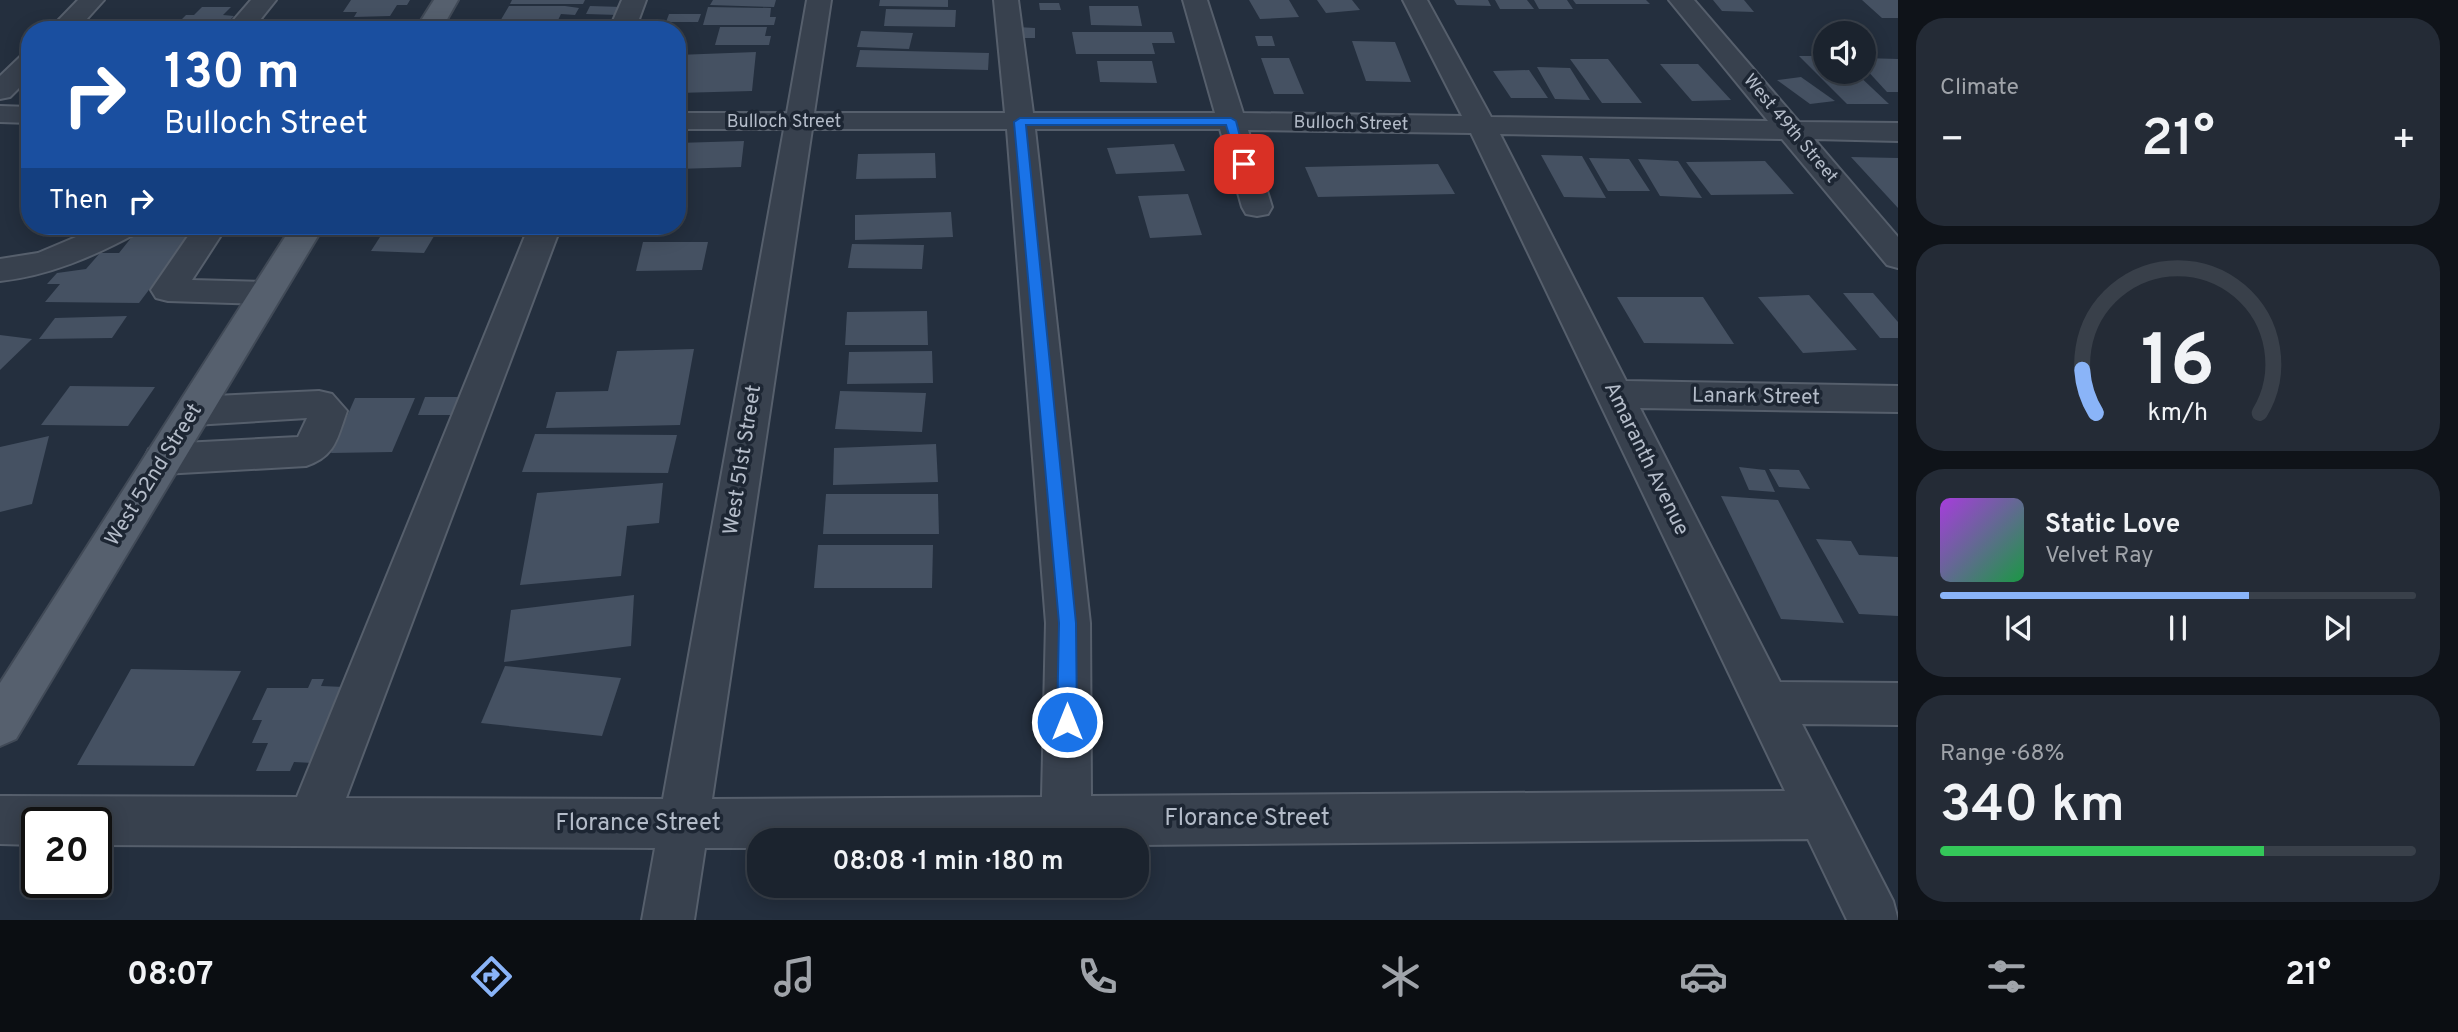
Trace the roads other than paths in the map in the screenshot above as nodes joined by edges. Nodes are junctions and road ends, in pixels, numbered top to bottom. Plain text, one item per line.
1 (92, 0) edge
2 (264, 0) edge
3 (446, 0) edge
4 (634, 0) edge
5 (819, 0) edge
6 (1006, 0) edge
7 (1195, 0) edge
8 (1415, 0) edge
9 (1681, 0) edge
10 (71, 21) edge
11 (246, 21) edge
12 (433, 21) edge
13 (626, 21) edge
14 (21, 71) edge
15 (0, 91) edge
16 (0, 114) edge
17 (21, 115) edge
18 (686, 121) edge
19 (1231, 121) junction
20 (1020, 122) junction
21 (799, 123) junction
22 (1482, 128) junction
23 (1791, 131) junction
24 (1898, 132) edge
25 (1257, 207) dead end
26 (109, 235) edge
27 (205, 235) edge
28 (302, 235) edge
29 (541, 235) edge
30 (1892, 245) edge
31 (0, 270) edge
32 (267, 293) junction
33 (1614, 394) junction
34 (1898, 399) edge
35 (194, 411) junction
36 (163, 459) junction
37 (1767, 704) junction
38 (1898, 704) edge
39 (0, 724) edge
40 (1822, 815) junction
41 (0, 820) edge
42 (1066, 820) junction
43 (312, 822) junction
44 (682, 824) junction
45 (668, 920) edge
46 (1874, 920) edge

1 - 10 street
2 - 11 street
3 - 12 main road
4 - 13 street
5 - 21 street, West 51st Street
6 - 20 street
7 - 19 street
8 - 22 street, Amaranth Avenue
9 - 23 street, West 49th Street
14 - 15 street
16 - 17 street
18 - 21 street, Bulloch Street
19 - 20 street, Bulloch Street
19 - 22 street, Bulloch Street
19 - 25 street
20 - 21 street, Bulloch Street
20 - 42 street
21 - 44 street, West 51st Street
22 - 23 street, Bulloch Street
22 - 33 street, Amaranth Avenue
23 - 24 street, Bulloch Street
23 - 30 street, West 49th Street
26 - 31 street
27 - 32 street
28 - 32 main road, West 52nd Street
29 - 43 street
32 - 35 main road, West 52nd Street
33 - 34 street, Lanark Street
33 - 37 street, Amaranth Avenue
35 - 36 main road, West 52nd Street
35 - 36 street
36 - 39 main road, West 52nd Street
37 - 38 street
37 - 40 street, Amaranth Avenue
40 - 42 street, Florance Street
40 - 46 street, Amaranth Avenue
41 - 43 street, Florance Street
42 - 44 street, Florance Street
43 - 44 street, Florance Street
44 - 45 street, West 51st Street

